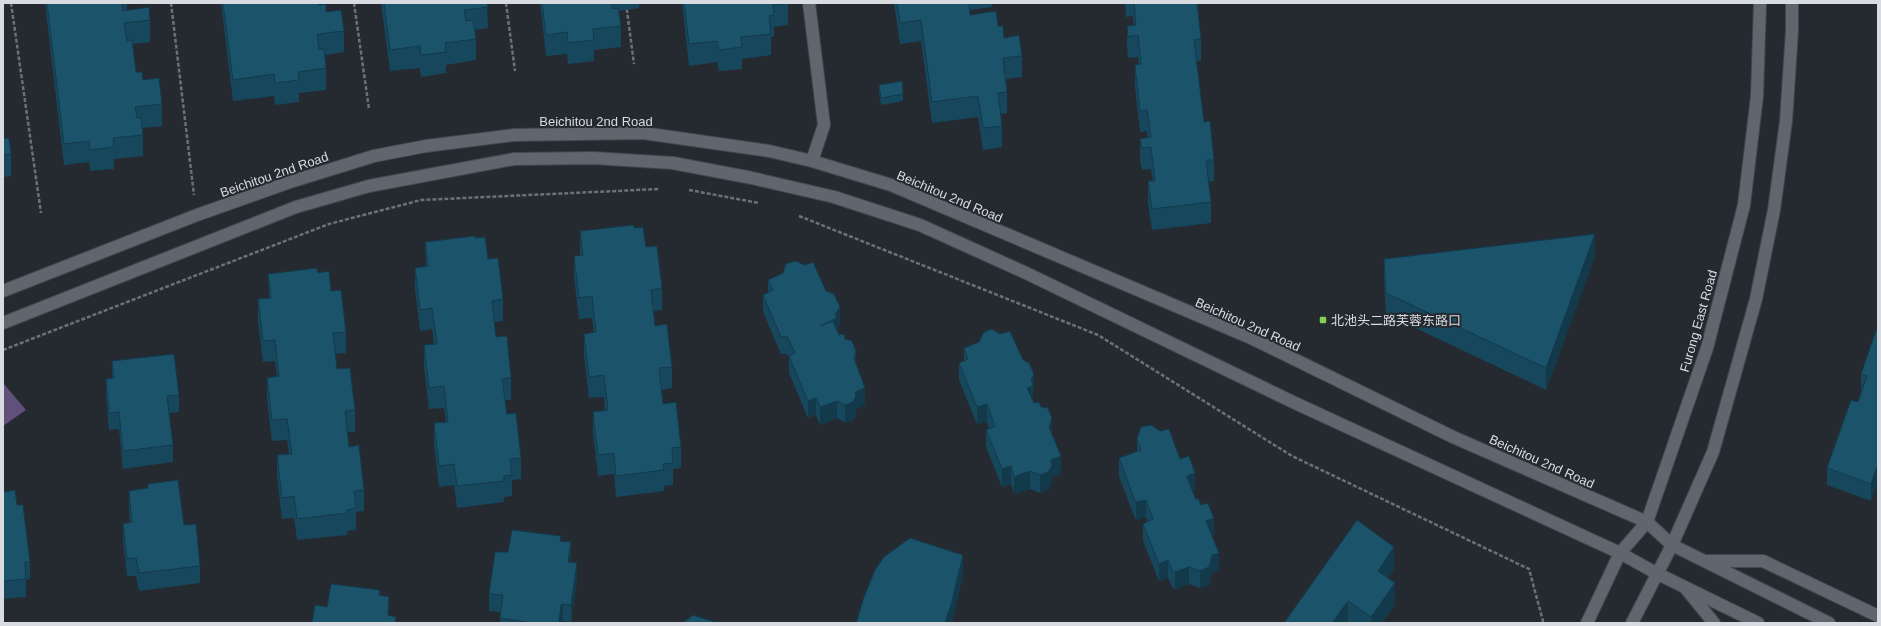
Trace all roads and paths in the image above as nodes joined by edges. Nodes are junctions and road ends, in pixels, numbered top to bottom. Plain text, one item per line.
1 (11, 3) edge
2 (171, 3) edge
3 (354, 3) edge
4 (506, 3) edge
5 (626, 3) edge
6 (809, 3) edge
7 (1760, 3) edge
8 (1792, 3) edge
9 (634, 64) dead end
10 (515, 72) dead end
11 (370, 109) dead end
12 (812, 160) junction
13 (659, 189) dead end
14 (689, 190) dead end
15 (759, 203) dead end
16 (41, 213) dead end
17 (197, 216) junction
18 (799, 216) dead end
19 (3, 291) edge
20 (3, 322) edge
21 (3, 350) edge
22 (1647, 522) junction
23 (1672, 545) junction
24 (1620, 553) junction
25 (1704, 561) junction
26 (1656, 573) junction
27 (1685, 588) junction
28 (1878, 616) edge
29 (1542, 623) edge
30 (1587, 623) edge
31 (1632, 623) edge
32 (1714, 623) edge
33 (1758, 623) edge
34 (1829, 623) edge

1 - 16 path
2 - 17 path
3 - 11 path
4 - 10 path
5 - 9 path
6 - 12 main road
7 - 22 main road, Furong East Road
8 - 23 main road
12 - 17 main road, Beichitou 2nd Road
12 - 22 main road, Beichitou 2nd Road
13 - 21 path
14 - 15 path
17 - 19 main road, Beichitou 2nd Road
18 - 29 path
20 - 24 main road
22 - 23 main road, Beichitou 2nd Road
22 - 24 main road, Furong East Road
23 - 25 main road, Beichitou 2nd Road
23 - 26 main road
24 - 26 main road
24 - 30 main road, Furong East Road
25 - 28 main road
25 - 34 main road, Beichitou 2nd Road
26 - 27 main road
26 - 31 main road
27 - 32 main road
27 - 33 main road

